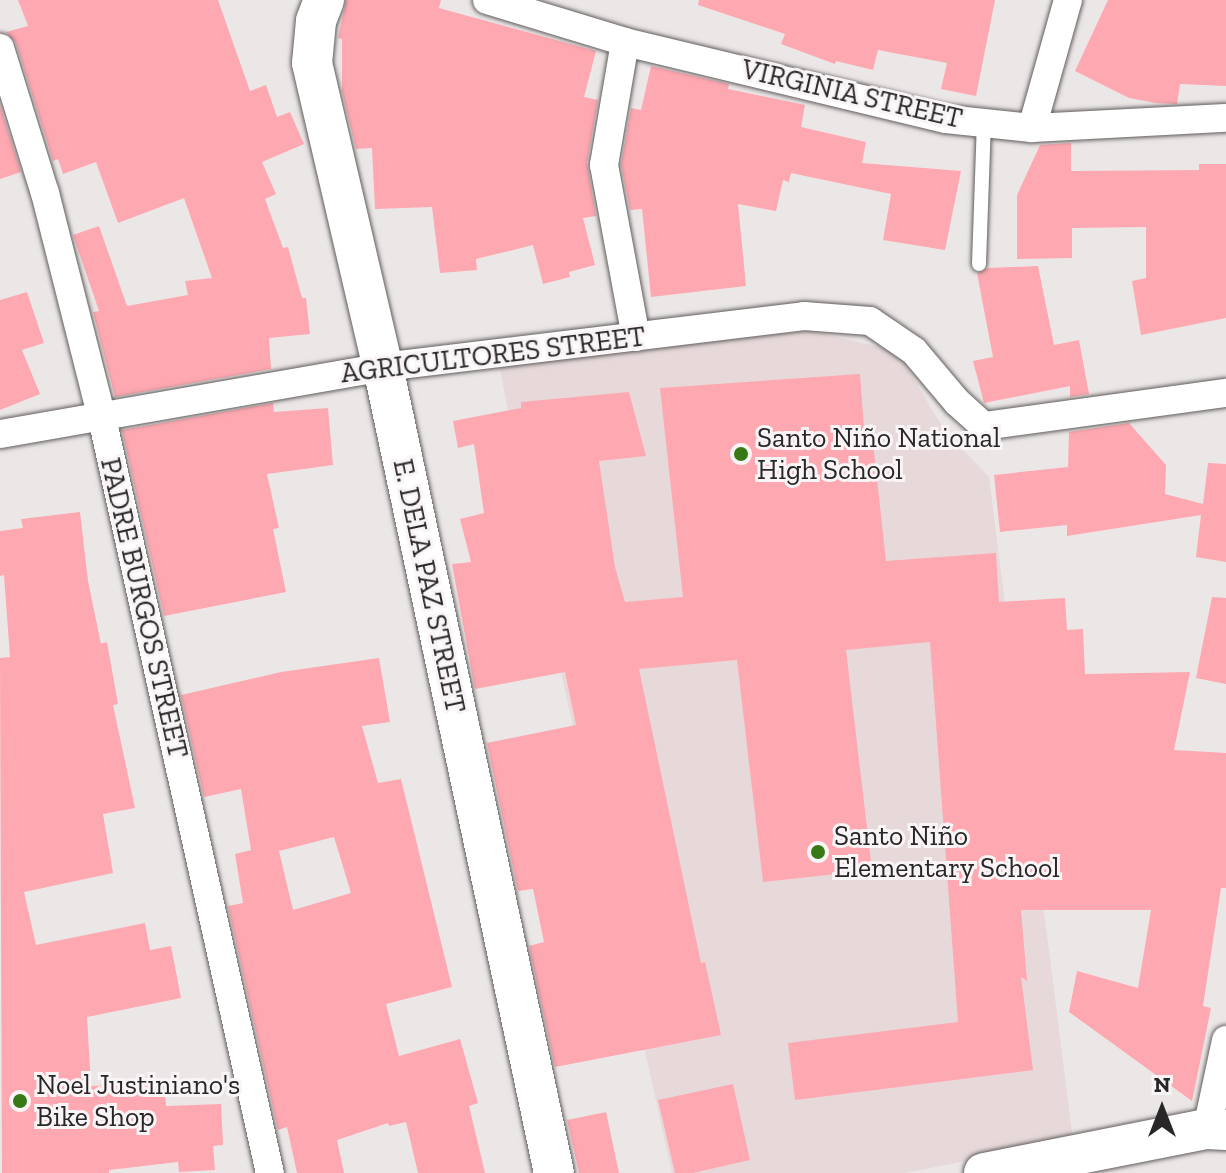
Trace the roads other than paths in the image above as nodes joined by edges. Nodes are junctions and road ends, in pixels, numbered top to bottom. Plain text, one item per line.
1 (324, 0) edge
2 (487, 0) edge
3 (1068, 0) edge
4 (625, 42) junction
5 (0, 48) edge
6 (1226, 118) edge
7 (984, 123) junction
8 (1032, 128) junction
9 (979, 264) dead end
10 (636, 337) junction
11 (383, 367) junction
12 (1226, 393) edge
13 (102, 418) junction
14 (0, 434) edge
15 (1226, 1040) edge
16 (1217, 1130) edge
17 (1083, 1164) edge
18 (270, 1173) edge
19 (554, 1173) edge
20 (984, 1173) edge

1 - 11 street, E. DELA PAZ STREET
2 - 4 street, VIRGINIA STREET
3 - 8 street
4 - 7 street, VIRGINIA STREET
4 - 10 street
5 - 13 street, PADRE BURGOS STREET
6 - 8 street, VIRGINIA STREET
7 - 8 street, VIRGINIA STREET
7 - 9 lane
10 - 11 street, AGRICULTORES STREET
10 - 12 street, AGRICULTORES STREET
11 - 13 street, AGRICULTORES STREET
11 - 19 street, E. DELA PAZ STREET
13 - 14 street, AGRICULTORES STREET
13 - 18 street, PADRE BURGOS STREET
15 - 16 street
16 - 17 street
17 - 20 street

